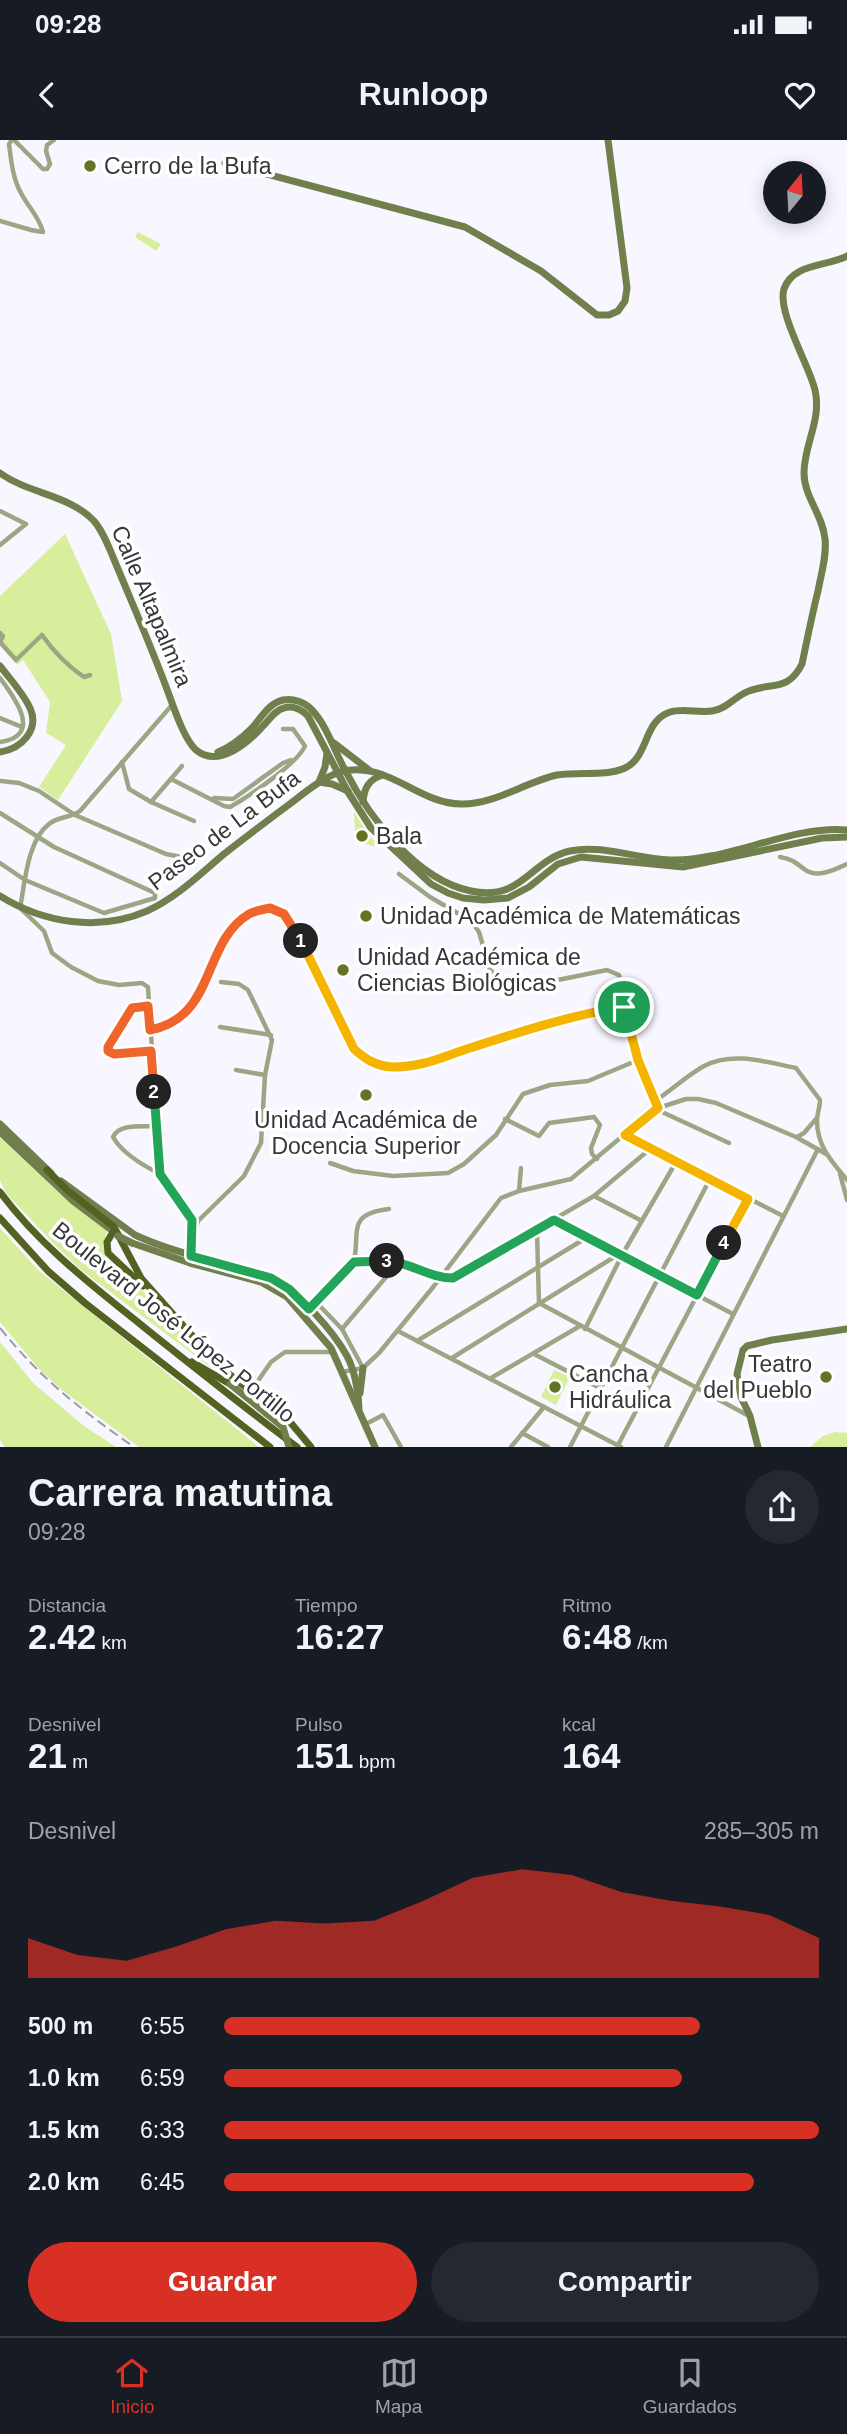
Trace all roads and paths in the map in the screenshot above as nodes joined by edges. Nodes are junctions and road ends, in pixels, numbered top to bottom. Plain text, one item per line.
1 (13, 140) edge
2 (54, 140) edge
3 (608, 140) edge
4 (225, 163) dead end
5 (0, 221) edge
6 (847, 256) edge
7 (0, 473) edge
8 (0, 512) edge
9 (0, 545) edge
10 (0, 633) edge
11 (0, 642) edge
12 (0, 666) edge
13 (90, 675) dead end
14 (0, 678) edge
15 (173, 705) junction
16 (0, 718) edge
17 (22, 727) junction
18 (283, 729) dead end
19 (330, 739) junction
20 (0, 742) edge
21 (327, 751) junction
22 (0, 752) edge
23 (211, 756) junction
24 (122, 761) junction
25 (182, 766) dead end
26 (342, 772) junction
27 (373, 772) junction
28 (384, 775) junction
29 (172, 779) junction
30 (1, 781) edge
31 (319, 782) junction
32 (348, 792) junction
33 (151, 802) junction
34 (363, 803) junction
35 (0, 813) edge
36 (75, 815) junction
37 (194, 821) dead end
38 (847, 830) edge
39 (847, 837) edge
40 (38, 838) junction
41 (181, 857) dead end
42 (780, 857) dead end
43 (0, 863) edge
44 (847, 864) edge
45 (398, 874) dead end
46 (25, 880) junction
47 (0, 896) edge
48 (20, 908) junction
49 (221, 982) dead end
50 (148, 1006) junction
51 (624, 1007) junction
52 (220, 1027) dead end
53 (150, 1030) junction
54 (271, 1035) junction
55 (151, 1051) junction
56 (638, 1060) junction
57 (236, 1070) dead end
58 (265, 1075) junction
59 (655, 1101) junction
60 (658, 1108) junction
61 (817, 1118) junction
62 (505, 1119) junction
63 (0, 1125) edge
64 (156, 1126) junction
65 (0, 1132) edge
66 (625, 1135) junction
67 (796, 1137) junction
68 (729, 1143) dead end
69 (650, 1149) junction
70 (818, 1149) junction
71 (826, 1154) junction
72 (597, 1158) junction
73 (676, 1162) junction
74 (330, 1163) dead end
75 (521, 1168) dead end
76 (47, 1170) junction
77 (839, 1170) junction
78 (160, 1174) junction
79 (710, 1179) junction
80 (847, 1180) edge
81 (519, 1191) junction
82 (0, 1192) edge
83 (594, 1196) junction
84 (748, 1199) junction
85 (847, 1200) edge
86 (389, 1209) dead end
87 (189, 1213) junction
88 (783, 1216) junction
89 (0, 1218) edge
90 (554, 1220) junction
91 (198, 1221) junction
92 (642, 1221) junction
93 (537, 1231) junction
94 (113, 1232) junction
95 (586, 1237) junction
96 (192, 1244) junction
97 (620, 1255) junction
98 (190, 1259) junction
99 (354, 1262) junction
100 (399, 1262) junction
101 (537, 1268) junction
102 (659, 1276) junction
103 (440, 1278) junction
104 (697, 1295) junction
105 (157, 1298) junction
106 (316, 1302) junction
107 (539, 1303) junction
108 (309, 1309) junction
109 (733, 1314) junction
110 (582, 1327) junction
111 (342, 1329) junction
112 (847, 1329) edge
113 (398, 1331) junction
114 (417, 1341) junction
115 (620, 1348) junction
116 (333, 1352) junction
117 (534, 1354) junction
118 (179, 1355) junction
119 (451, 1359) junction
120 (220, 1367) junction
121 (363, 1368) junction
122 (658, 1368) junction
123 (352, 1370) junction
124 (342, 1372) junction
125 (490, 1378) junction
126 (230, 1384) junction
127 (600, 1388) junction
128 (695, 1388) junction
129 (251, 1391) junction
130 (359, 1397) junction
131 (359, 1408) junction
132 (544, 1408) junction
133 (750, 1416) junction
134 (366, 1424) junction
135 (580, 1426) junction
136 (523, 1433) junction
137 (268, 1446) edge
138 (619, 1446) edge
139 (289, 1447) edge
140 (297, 1447) edge
141 (310, 1447) edge
142 (375, 1447) edge
143 (401, 1447) edge
144 (511, 1447) edge
145 (548, 1447) edge
146 (570, 1447) edge
147 (666, 1447) edge
148 (758, 1447) edge

1 - 2 street
1 - 5 street
3 - 4 street
6 - 28 street, Paseo de La Bufa
7 - 15 street, Calle Altapalmira
8 - 9 street
10 - 11 street
11 - 13 street
12 - 22 street
14 - 17 street
15 - 23 street, Calle Altapalmira
15 - 24 street
16 - 17 street
17 - 20 street
18 - 29 street
19 - 23 street
19 - 26 street
19 - 27 street
21 - 23 street
21 - 26 street
21 - 31 street
24 - 33 street
24 - 36 street
25 - 29 street
26 - 27 street, Paseo de La Bufa
26 - 31 street, Paseo de La Bufa
26 - 32 street
26 - 34 street
27 - 28 street, Paseo de La Bufa
28 - 34 street
29 - 33 street
30 - 36 street
31 - 32 street
31 - 48 street, Paseo de La Bufa
32 - 39 street
33 - 37 street
34 - 38 street
35 - 40 street
36 - 40 street
36 - 41 street
40 - 46 street
40 - 46 street
42 - 44 street
43 - 46 street
45 - 51 street
46 - 48 street
47 - 48 street, Paseo de La Bufa
48 - 50 street
49 - 54 street
50 - 53 street
50 - 55 street
51 - 53 street
51 - 56 street
52 - 54 street
53 - 55 street
54 - 58 street
55 - 64 street
56 - 59 street
56 - 62 street
57 - 58 street
58 - 91 street
59 - 60 street
59 - 61 street
60 - 66 street
60 - 67 street
60 - 68 street
61 - 67 street
61 - 71 street
62 - 72 street
62 - 74 street
63 - 76 street
64 - 78 street
64 - 78 street
65 - 94 street
66 - 69 street
66 - 72 street
67 - 70 street
69 - 73 street
69 - 83 street
70 - 71 street
70 - 88 street
71 - 77 street
72 - 81 street
73 - 79 street
73 - 92 street
75 - 81 street
76 - 98 street
76 - 105 main road
77 - 80 street
77 - 85 street
78 - 87 street
79 - 84 street
79 - 102 street
81 - 103 street
82 - 118 main road, Boulevard José López Portillo
83 - 90 street
83 - 92 street
84 - 88 street
84 - 104 street
86 - 99 street
87 - 91 street
87 - 96 street
88 - 109 street
89 - 137 main road, Boulevard José López Portillo
90 - 93 street
90 - 95 street
91 - 96 street
92 - 97 street
93 - 101 street
93 - 103 street
94 - 98 street, bridge
94 - 105 main road
95 - 97 street
95 - 101 street
96 - 98 street
97 - 102 street
97 - 107 street
97 - 110 street
98 - 108 street
98 - 116 street
99 - 100 street
99 - 106 street
100 - 103 street
100 - 111 street
101 - 107 street
101 - 114 street
102 - 104 street
102 - 115 street
103 - 113 street
104 - 109 street
104 - 122 street
105 - 120 main road
106 - 108 street
106 - 111 street
107 - 110 street
107 - 119 street
108 - 123 street
109 - 128 street
110 - 115 street
110 - 117 street
111 - 121 street
112 - 133 street
113 - 114 street
113 - 121 street
114 - 119 street
115 - 122 street
115 - 127 street
116 - 124 street
116 - 129 street
117 - 125 street
117 - 127 street
118 - 126 main road
118 - 140 main road, Boulevard José López Portillo
119 - 125 street
120 - 126 street
120 - 129 main road
121 - 123 street
121 - 130 street
122 - 128 street
122 - 138 street
123 - 124 street
123 - 130 street
124 - 131 street
125 - 132 street
126 - 139 street, bridge
127 - 135 street
128 - 133 street
128 - 147 street
129 - 141 main road
130 - 131 street
131 - 134 street
132 - 135 street
132 - 136 street
133 - 148 street
134 - 142 street
134 - 143 street
135 - 138 street
135 - 146 street
136 - 144 street
136 - 145 street

